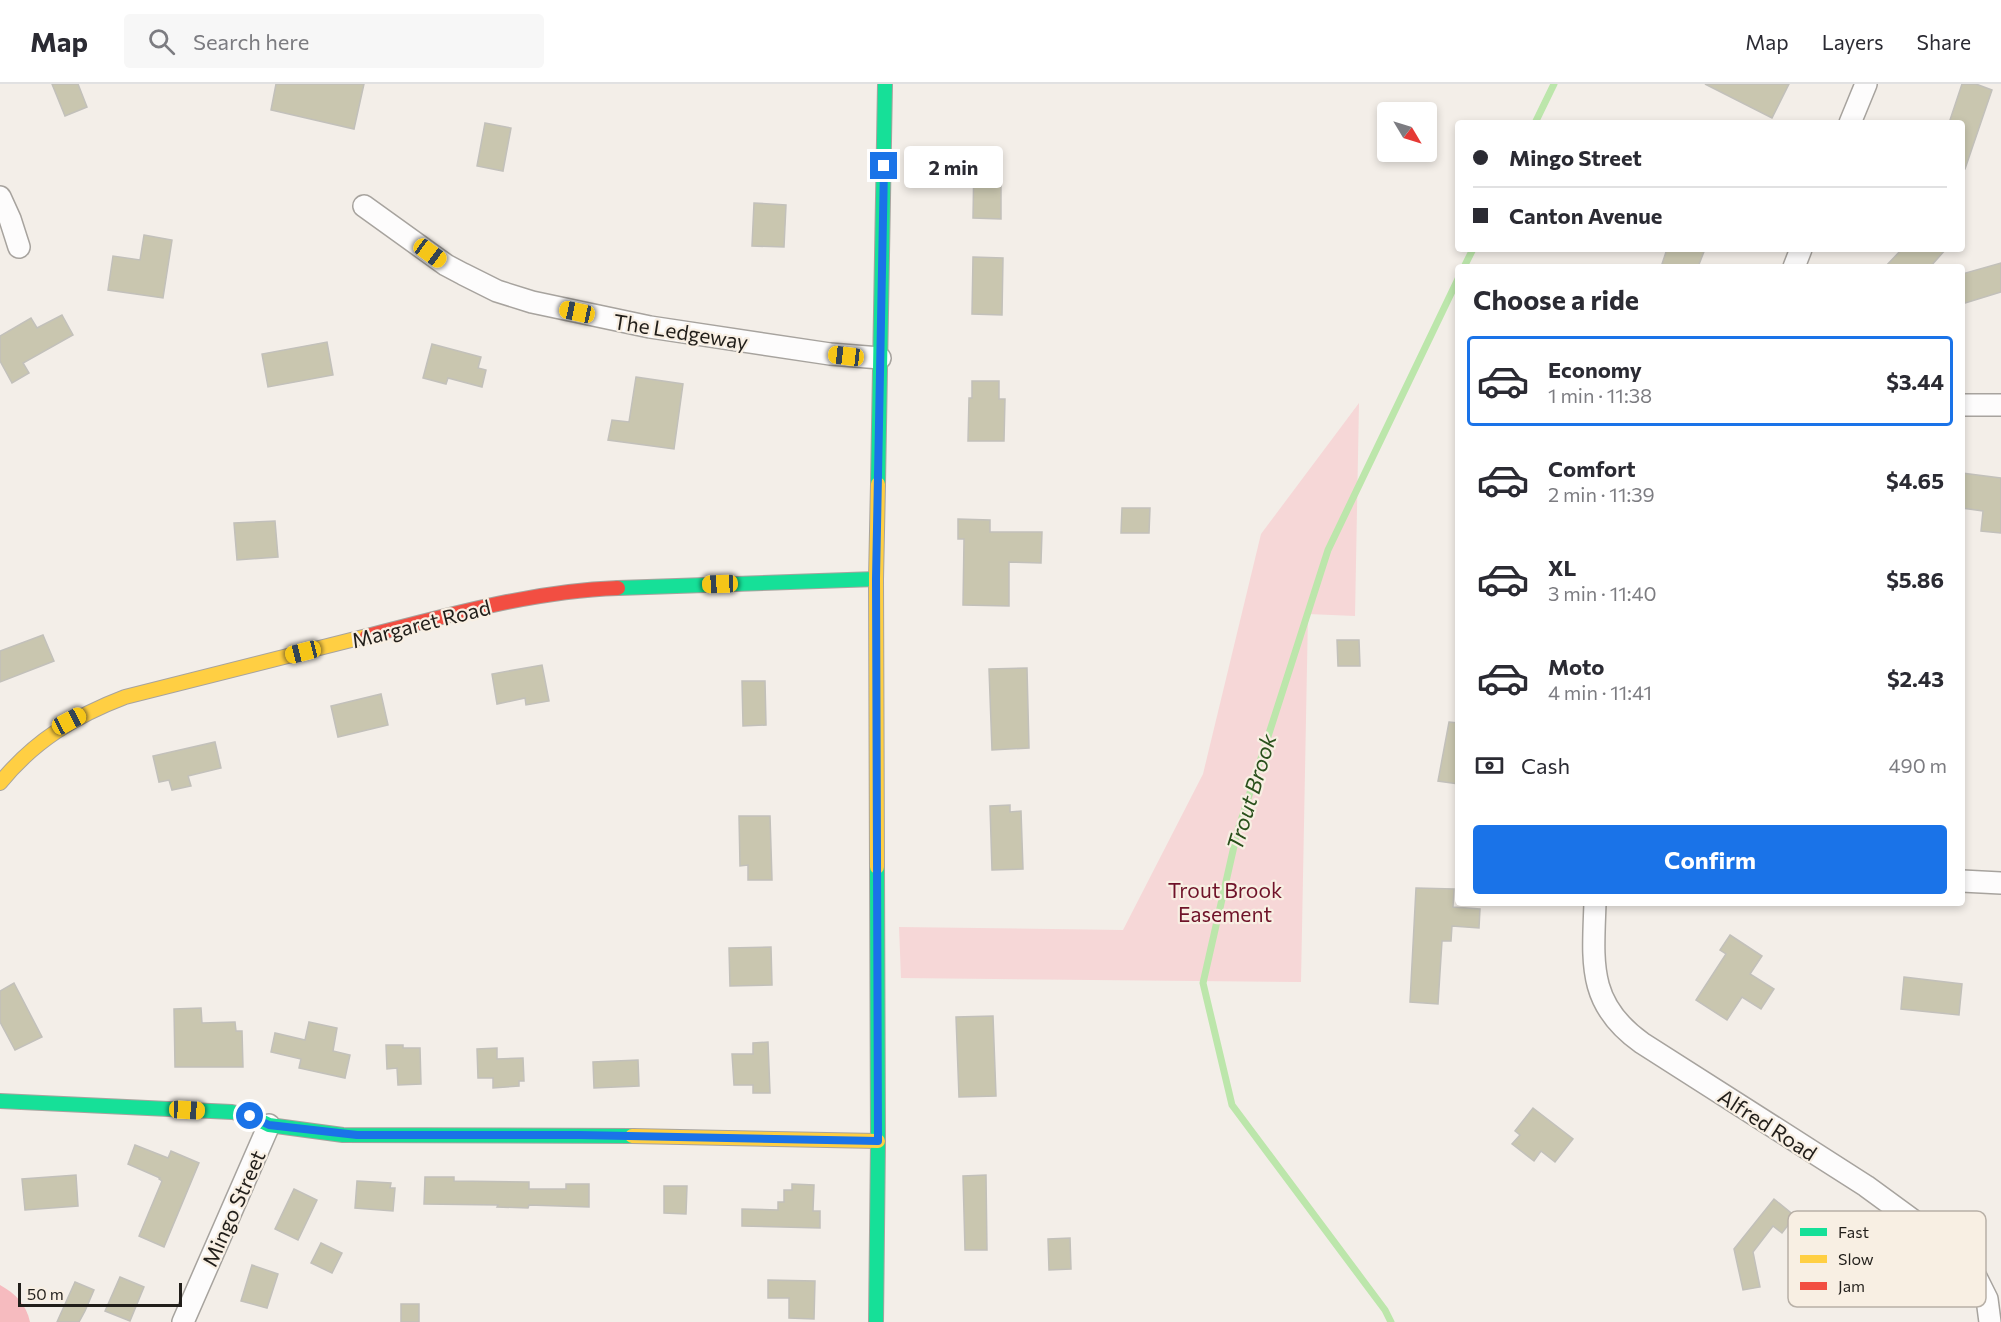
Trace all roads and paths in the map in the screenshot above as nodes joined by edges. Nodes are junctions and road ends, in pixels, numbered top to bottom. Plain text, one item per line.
1 (885, 84) edge
2 (1866, 84) edge
3 (1851, 120) edge
4 (0, 197) edge
5 (364, 206) dead end
6 (19, 247) dead end
7 (880, 357) junction
8 (1965, 405) edge
9 (2001, 405) edge
10 (876, 579) junction
11 (0, 783) edge
12 (1965, 881) edge
13 (2001, 883) edge
14 (1595, 906) edge
15 (0, 1101) edge
16 (269, 1125) junction
17 (878, 1141) junction
18 (1900, 1211) edge
19 (1986, 1297) edge
20 (183, 1322) edge
21 (876, 1322) edge
22 (1990, 1322) edge

1 - 7 street
2 - 3 street
4 - 6 street
5 - 7 street, The Ledgeway
7 - 10 street
8 - 9 street
10 - 11 street, Margaret Road
10 - 17 street
12 - 13 street
14 - 18 street, Alfred Road
15 - 16 street
16 - 17 street, Mingo Street
16 - 20 street, Mingo Street
17 - 21 street
19 - 22 street, Alfred Road

